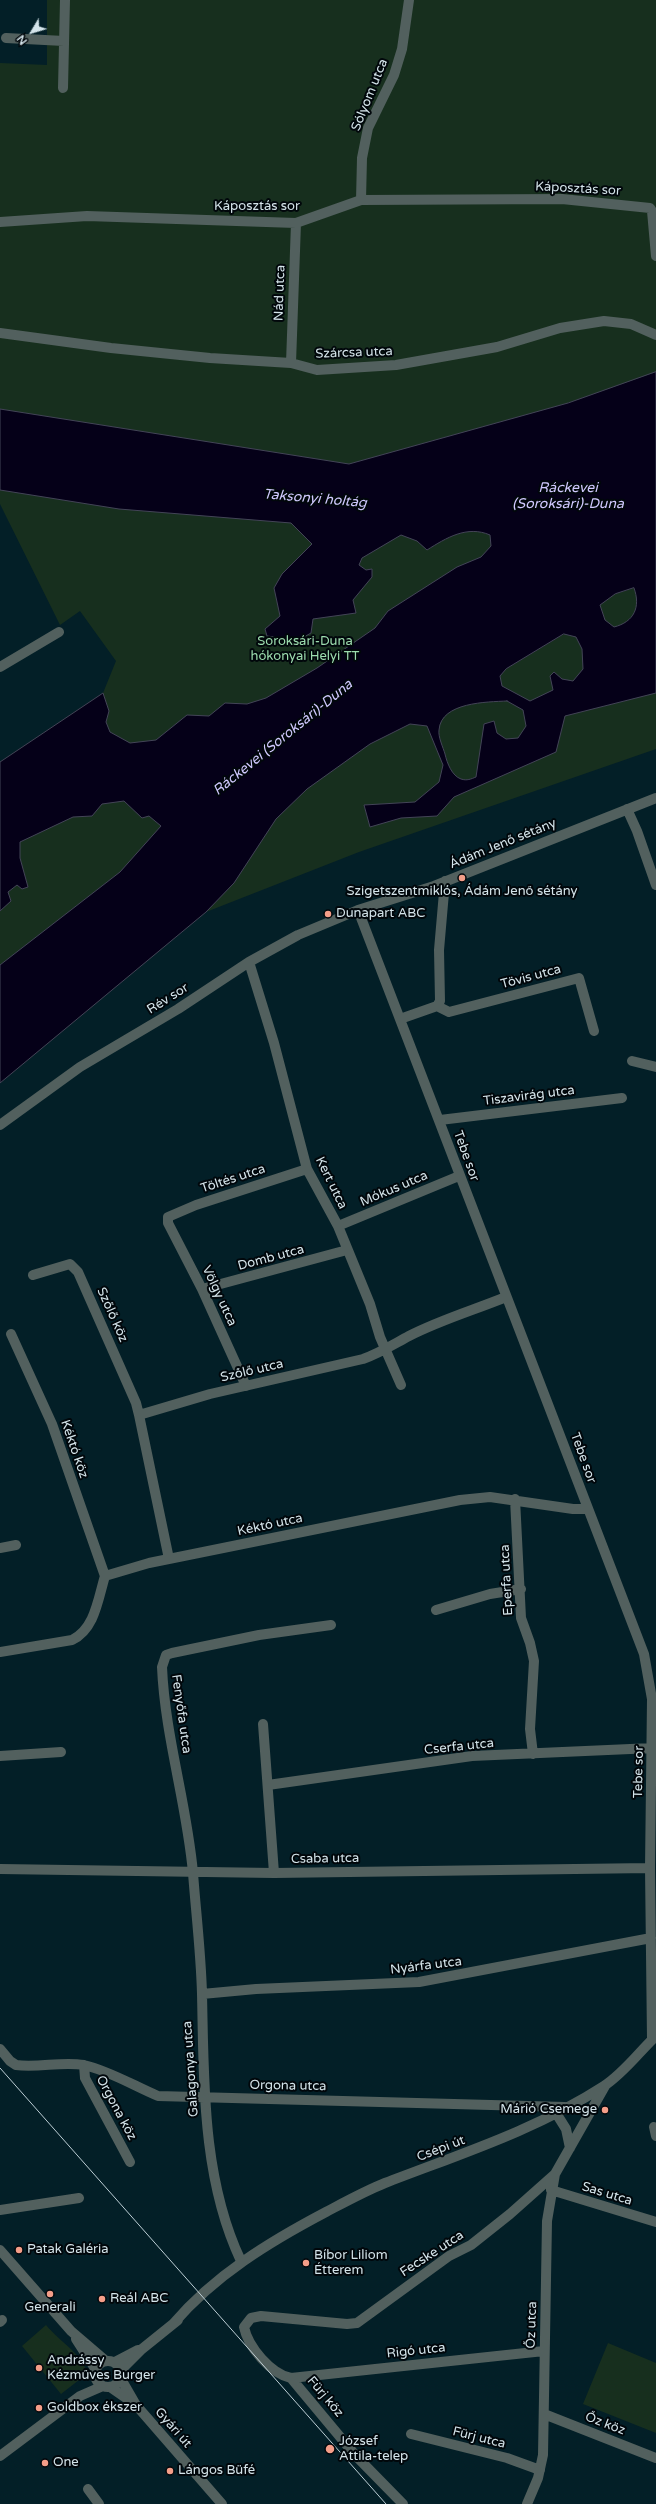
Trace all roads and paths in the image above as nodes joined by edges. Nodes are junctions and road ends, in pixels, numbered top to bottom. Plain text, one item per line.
1 (65, 0) edge
2 (409, 0) edge
3 (6, 38) dead end
4 (64, 41) junction
5 (62, 88) dead end
6 (361, 200) junction
7 (0, 222) edge
8 (296, 223) junction
9 (656, 256) edge
10 (0, 333) edge
11 (656, 335) edge
12 (290, 363) junction
13 (59, 632) dead end
14 (0, 667) edge
15 (656, 798) edge
16 (626, 809) junction
17 (445, 881) junction
18 (656, 885) edge
19 (358, 910) junction
20 (249, 962) junction
21 (437, 1006) junction
22 (400, 1019) junction
23 (594, 1031) dead end
24 (632, 1061) dead end
25 (656, 1067) edge
26 (622, 1098) dead end
27 (440, 1120) junction
28 (0, 1125) edge
29 (307, 1169) junction
30 (459, 1176) junction
31 (168, 1217) joint
32 (338, 1226) junction
33 (347, 1250) junction
34 (33, 1275) dead end
35 (202, 1289) junction
36 (506, 1297) junction
37 (11, 1334) dead end
38 (386, 1350) junction
39 (400, 1385) dead end
40 (246, 1386) junction
41 (139, 1415) junction
42 (515, 1499) junction
43 (588, 1509) junction
44 (16, 1545) dead end
45 (0, 1548) edge
46 (169, 1559) junction
47 (105, 1576) junction
48 (521, 1589) junction
49 (436, 1610) dead end
50 (331, 1625) dead end
51 (0, 1652) edge
52 (264, 1724) dead end
53 (653, 1748) junction
54 (61, 1752) dead end
55 (533, 1754) junction
56 (0, 1756) edge
57 (268, 1785) junction
58 (0, 1868) edge
59 (650, 1868) junction
60 (193, 1872) junction
61 (274, 1874) junction
62 (651, 1938) junction
63 (202, 1994) junction
64 (654, 2038) edge
65 (0, 2049) edge
66 (84, 2065) junction
67 (605, 2086) junction
68 (205, 2097) junction
69 (565, 2107) junction
70 (556, 2113) junction
71 (570, 2148) junction
72 (130, 2162) dead end
73 (555, 2174) junction
74 (551, 2190) junction
75 (79, 2198) dead end
76 (0, 2210) edge
77 (656, 2222) edge
78 (0, 2250) edge
79 (241, 2261) junction
80 (71, 2331) junction
81 (544, 2351) junction
82 (116, 2368) junction
83 (95, 2373) junction
84 (291, 2378) junction
85 (106, 2387) junction
86 (80, 2396) junction
87 (136, 2405) junction
88 (544, 2414) junction
89 (411, 2434) dead end
90 (0, 2456) edge
91 (656, 2458) edge
92 (540, 2470) junction
93 (88, 2489) dead end
94 (99, 2504) edge
95 (222, 2504) edge
96 (403, 2504) edge
97 (526, 2504) edge

1 - 4 street
2 - 6 street, Sólyom utca
3 - 4 street
4 - 5 street
6 - 8 street, Káposztás sor
6 - 9 street, Káposztás sor
7 - 8 street, Káposztás sor
8 - 12 street, Nád utca
10 - 12 street, Szárcsa utca
11 - 12 street, Szárcsa utca
13 - 14 street
15 - 16 street, Ádám Jenő sétány
16 - 17 street, Ádám Jenő sétány
16 - 18 street
17 - 19 street, Ádám Jenő sétány
17 - 21 street
19 - 20 street, Rév sor
19 - 22 street, Tebe sor
20 - 28 street, Rév sor
20 - 29 street, Kert utca
21 - 22 street
21 - 23 street, Tövis utca
22 - 27 street, Tebe sor
24 - 25 street
26 - 27 street, Tiszavirág utca
27 - 30 street, Tebe sor
29 - 31 street, Töltés utca
29 - 32 street, Kert utca
30 - 32 street, Mókus utca
30 - 36 street, Tebe sor
31 - 35 street, Völgy utca
32 - 33 street, Kert utca
33 - 35 street, Domb utca
33 - 38 street, Kert utca
34 - 41 street, Szőlő köz
35 - 40 street, Völgy utca
36 - 38 street, Szőlő utca
36 - 43 street, Tebe sor
37 - 47 street, Kéktó köz
38 - 39 street, Kert utca
38 - 40 street, Szőlő utca
40 - 41 street, Szőlő utca
41 - 46 street
42 - 43 street, Kéktó utca
42 - 46 street, Kéktó utca
42 - 48 street, Eperfa utca
43 - 53 street, Tebe sor
44 - 45 street
46 - 47 street, Kéktó utca
47 - 51 street
48 - 49 street
48 - 55 street, Eperfa utca
50 - 60 street, Fenyőfa utca
52 - 57 street
53 - 55 street, Cserfa utca
53 - 59 street, Tebe sor
54 - 56 street
55 - 57 street, Cserfa utca
57 - 61 street
58 - 60 street, Csaba utca
59 - 61 street, Csaba utca
59 - 62 street, Tebe sor
60 - 61 street, Csaba utca
60 - 63 street, Galagonya utca
62 - 63 street, Nyárfa utca
62 - 64 street, Tebe sor
63 - 68 street, Galagonya utca
64 - 67 street, Csépi út
65 - 66 street, Orgona utca
66 - 68 street, Orgona utca
66 - 72 street, Orgona köz
67 - 69 street, Csépi út
67 - 71 street, Őz utca
68 - 69 street, Orgona utca
68 - 79 street, Galagonya utca
69 - 70 street, Csépi út
70 - 71 street
70 - 79 street, Csépi út
71 - 73 street, Őz utca
73 - 74 street, Őz utca
73 - 84 street, Fecske utca
74 - 77 street, Sas utca
74 - 81 street, Őz utca
75 - 76 street
78 - 80 street, Gyári út
79 - 82 street, Csépi út
80 - 82 street, Gyári út
80 - 83 street, Gyári út
81 - 84 street, Rigó utca
81 - 88 street, Őz utca
82 - 83 street
82 - 85 street
82 - 87 street, Gyári út
83 - 85 street, Gyári út
83 - 86 street
84 - 96 street, Fürj köz
85 - 86 street
85 - 87 street, Gyári út
86 - 90 street
87 - 95 street, Gyári út
88 - 91 street, Őz köz
88 - 92 street, Őz utca
89 - 92 street, Fürj utca
92 - 97 street, Őz utca
93 - 94 street

